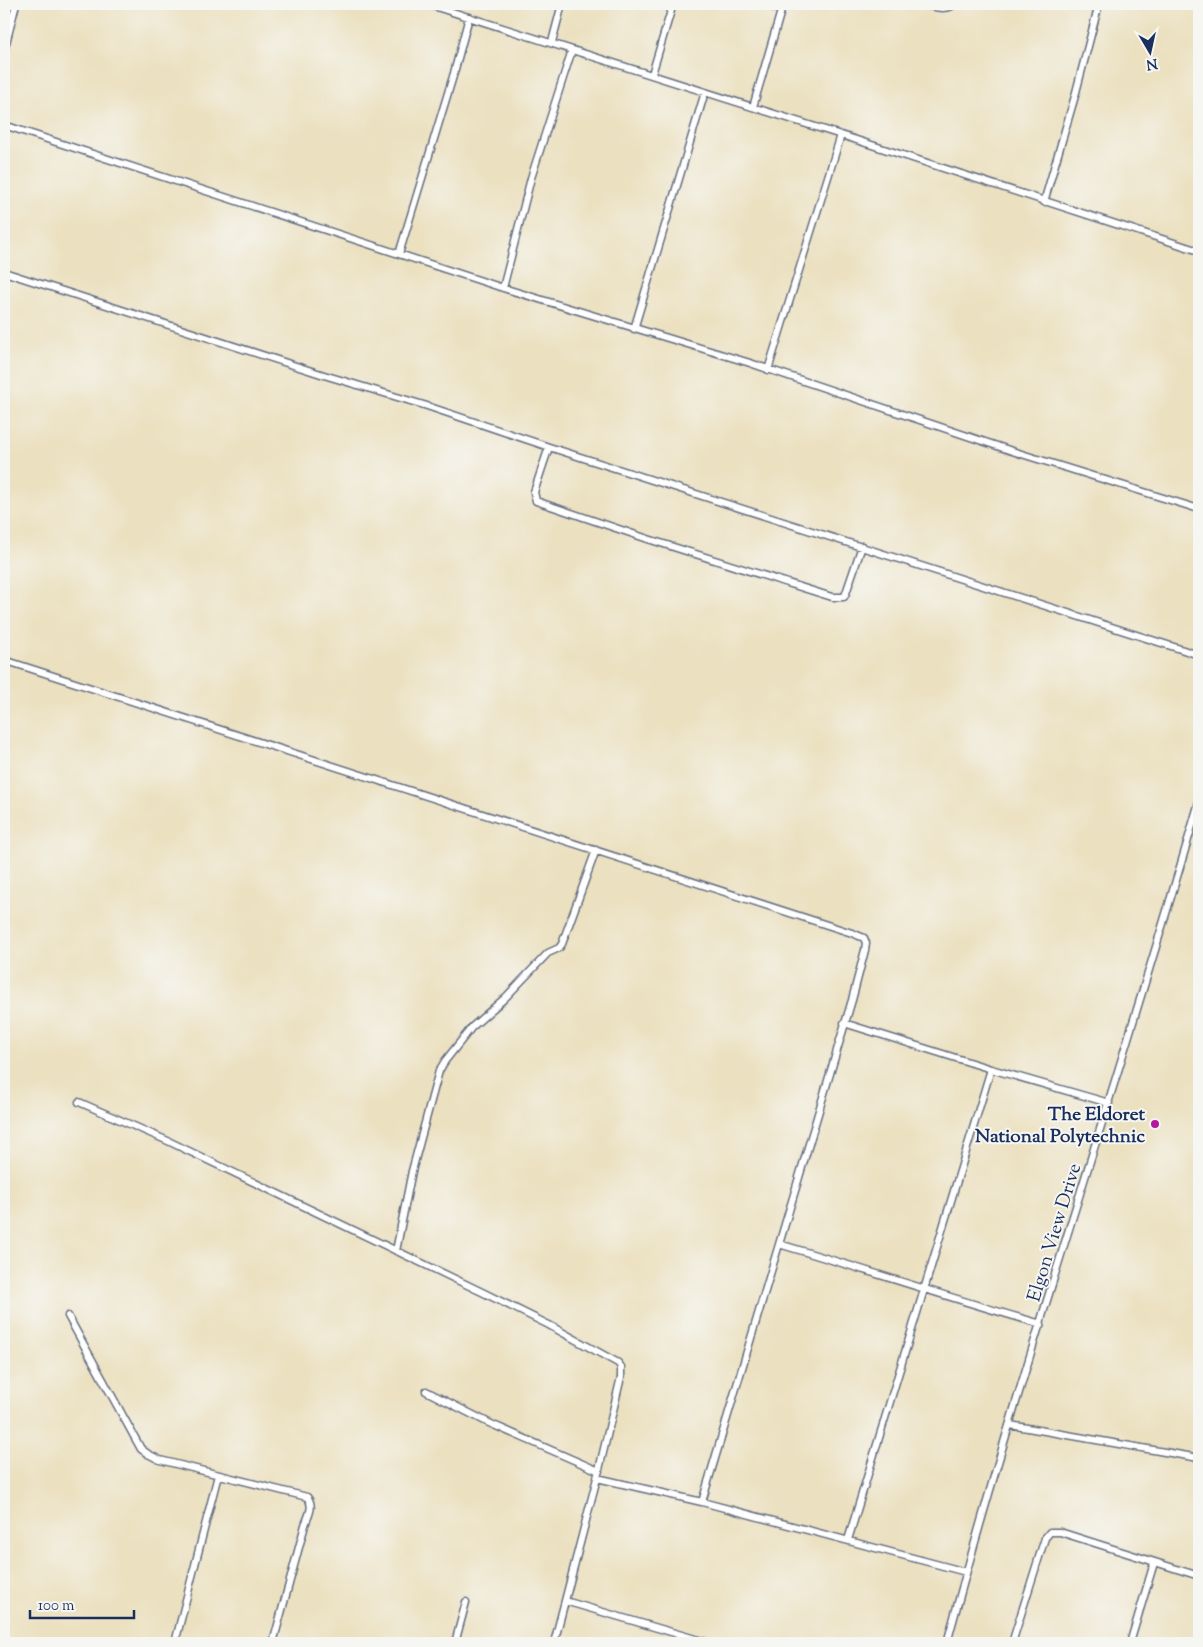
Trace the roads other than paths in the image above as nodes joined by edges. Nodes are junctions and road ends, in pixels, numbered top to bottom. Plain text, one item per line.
1 (16, 4) edge
2 (427, 4) edge
3 (458, 4) edge
4 (562, 4) edge
5 (673, 4) edge
6 (763, 4) edge
7 (924, 4) edge
8 (955, 4) edge
9 (1099, 4) edge
10 (782, 7) edge
11 (456, 12) junction
12 (469, 17) junction
13 (552, 42) junction
14 (572, 50) junction
15 (4, 51) edge
16 (652, 74) junction
17 (705, 92) junction
18 (753, 107) junction
19 (4, 125) edge
20 (840, 135) junction
21 (1044, 202) junction
22 (1199, 252) edge
23 (399, 254) junction
24 (4, 272) edge
25 (503, 288) junction
26 (634, 329) junction
27 (768, 370) junction
28 (549, 447) junction
29 (1199, 509) edge
30 (862, 546) junction
31 (1199, 655) edge
32 (4, 660) edge
33 (1199, 802) edge
34 (1196, 823) edge
35 (596, 850) junction
36 (844, 1023) junction
37 (991, 1069) junction
38 (79, 1102) dead end
39 (1109, 1103) junction
40 (779, 1244) junction
41 (396, 1251) junction
42 (925, 1290) junction
43 (68, 1316) dead end
44 (1041, 1324) junction
45 (426, 1391) dead end
46 (1010, 1425) junction
47 (1199, 1458) edge
48 (218, 1475) junction
49 (598, 1475) junction
50 (702, 1502) junction
51 (848, 1540) junction
52 (1154, 1562) junction
53 (966, 1572) junction
54 (1199, 1576) edge
55 (565, 1601) junction
56 (466, 1602) dead end
57 (175, 1643) edge
58 (273, 1643) edge
59 (455, 1643) edge
60 (554, 1643) edge
61 (709, 1643) edge
62 (946, 1643) edge
63 (1012, 1643) edge
64 (1130, 1643) edge

1 - 15 street
2 - 11 street
3 - 11 street
4 - 13 street
5 - 16 street
6 - 10 street
7 - 8 street
9 - 21 street
10 - 18 street
11 - 12 street
12 - 13 street
12 - 23 street
13 - 14 street
14 - 16 street
14 - 25 street
16 - 17 street
17 - 18 street
17 - 26 street
18 - 20 street
19 - 23 street
20 - 21 street
20 - 27 street
21 - 22 street
23 - 25 street
24 - 28 street
25 - 26 street
26 - 27 street
27 - 29 street
28 - 30 street
28 - 30 street
30 - 31 street
32 - 35 street
33 - 34 street, Elgon View Drive
34 - 39 street, Elgon View Drive
35 - 36 street
35 - 41 street
36 - 37 street
36 - 40 street
37 - 39 street
37 - 42 street
38 - 41 street
39 - 44 street, Elgon View Drive
40 - 42 street
40 - 50 street
41 - 49 street
42 - 44 street
42 - 51 street
43 - 48 street
44 - 46 street, Elgon View Drive
45 - 49 street
46 - 47 street
46 - 53 street, Elgon View Drive
48 - 57 street
48 - 58 street
49 - 50 street
49 - 55 street
50 - 51 street
51 - 53 street
52 - 54 street
52 - 63 street
52 - 64 street
53 - 62 street, Elgon View Drive
55 - 60 street
55 - 61 street
56 - 59 street

